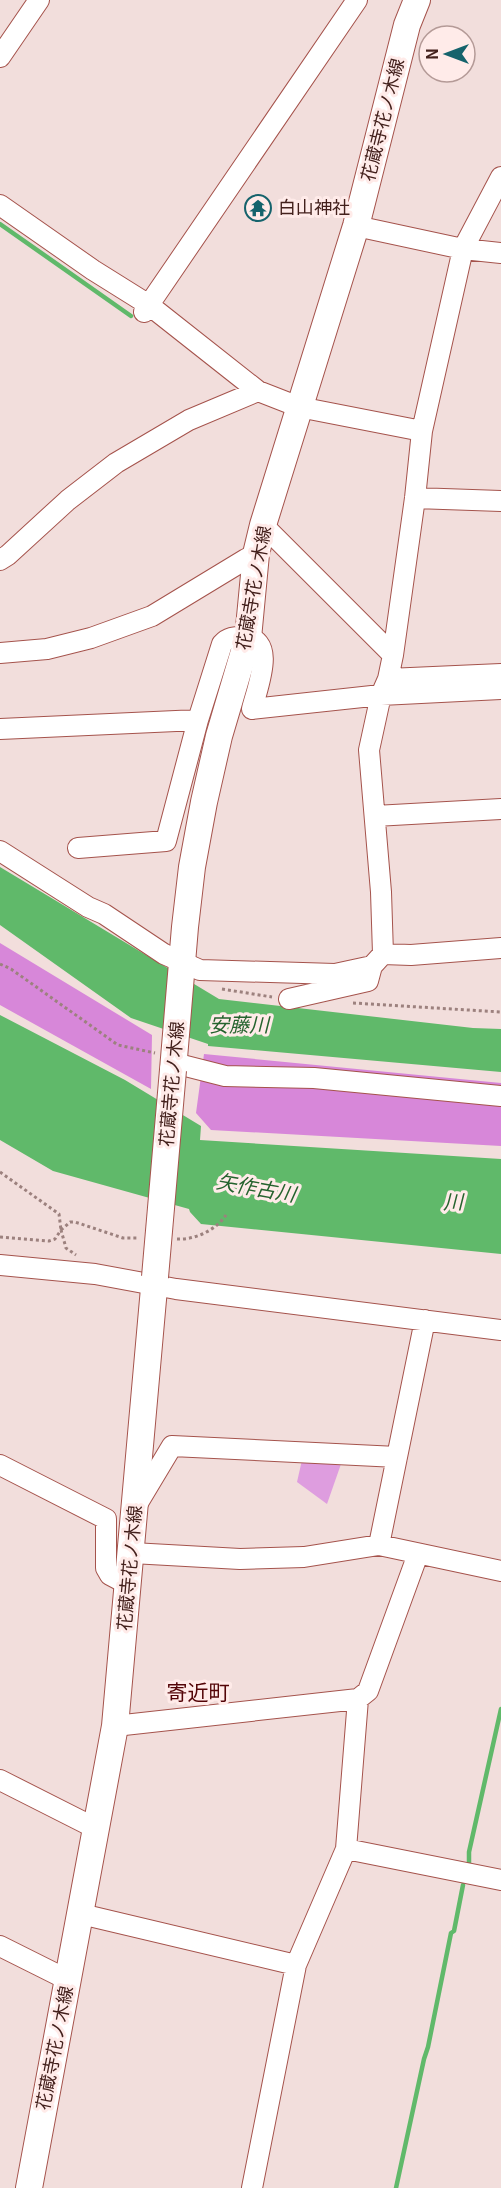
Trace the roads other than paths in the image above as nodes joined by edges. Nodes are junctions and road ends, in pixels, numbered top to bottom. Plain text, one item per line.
1 (39, 0) edge
2 (357, 0) edge
3 (417, 0) edge
4 (0, 57) edge
5 (501, 177) edge
6 (0, 205) edge
7 (356, 226) junction
8 (463, 249) junction
9 (501, 254) edge
10 (147, 309) junction
11 (258, 390) junction
12 (300, 407) junction
13 (422, 431) junction
14 (415, 498) junction
15 (501, 501) edge
16 (263, 525) junction
17 (256, 555) junction
18 (0, 560) edge
19 (248, 638) junction
20 (0, 653) edge
21 (393, 655) junction
22 (501, 674) edge
23 (384, 687) junction
24 (501, 689) edge
25 (198, 720) junction
26 (0, 729) edge
27 (501, 808) edge
28 (375, 816) junction
29 (78, 848) dead end
30 (0, 851) edge
31 (501, 948) edge
32 (378, 960) junction
33 (182, 968) junction
34 (289, 999) dead end
35 (174, 1063) junction
36 (501, 1096) edge
37 (0, 1265) edge
38 (155, 1281) junction
39 (425, 1320) junction
40 (501, 1329) edge
41 (397, 1457) junction
42 (0, 1465) edge
43 (136, 1507) junction
44 (379, 1545) junction
45 (132, 1553) junction
46 (418, 1554) junction
47 (501, 1571) edge
48 (129, 1585) junction
49 (358, 1699) junction
50 (115, 1726) junction
51 (0, 1780) edge
52 (97, 1829) junction
53 (346, 1849) junction
54 (501, 1881) edge
55 (81, 1914) junction
56 (0, 1946) edge
57 (296, 1965) junction
58 (68, 1980) junction
59 (29, 2188) edge
60 (252, 2188) edge

1 - 4 street
2 - 10 street
3 - 7 main road, 花蔵寺花ノ木線
5 - 8 street
6 - 10 street
7 - 8 street
7 - 12 main road, 花蔵寺花ノ木線
8 - 9 street
8 - 13 street
10 - 11 street
11 - 12 street
11 - 18 street
12 - 13 street
12 - 16 main road, 花蔵寺花ノ木線
13 - 14 street
14 - 15 street
14 - 21 street
16 - 17 main road, 花蔵寺花ノ木線
16 - 21 street
17 - 19 main road, 花蔵寺花ノ木線
17 - 20 street
19 - 23 street
19 - 25 street
19 - 33 main road, 花蔵寺花ノ木線
21 - 23 street
22 - 23 street
23 - 24 street
23 - 28 street
25 - 26 street
25 - 29 street
27 - 28 street
28 - 32 street
30 - 33 street
31 - 32 street
32 - 33 street
32 - 34 street
33 - 35 main road, 花蔵寺花ノ木線
35 - 36 street
35 - 38 main road, 花蔵寺花ノ木線, bridge
37 - 38 street
38 - 39 street
38 - 43 main road, 花蔵寺花ノ木線
39 - 40 street
39 - 41 street
41 - 43 street
41 - 44 street
42 - 48 street
43 - 45 main road, 花蔵寺花ノ木線
44 - 45 street
44 - 46 street
45 - 48 main road, 花蔵寺花ノ木線
46 - 47 street
46 - 49 street
48 - 50 main road, 花蔵寺花ノ木線
49 - 50 street
49 - 53 street
50 - 52 main road, 花蔵寺花ノ木線
51 - 52 street
52 - 55 main road, 花蔵寺花ノ木線
53 - 54 street
53 - 57 street
55 - 57 street
55 - 58 main road, 花蔵寺花ノ木線
56 - 58 street
57 - 60 street
58 - 59 main road, 花蔵寺花ノ木線

